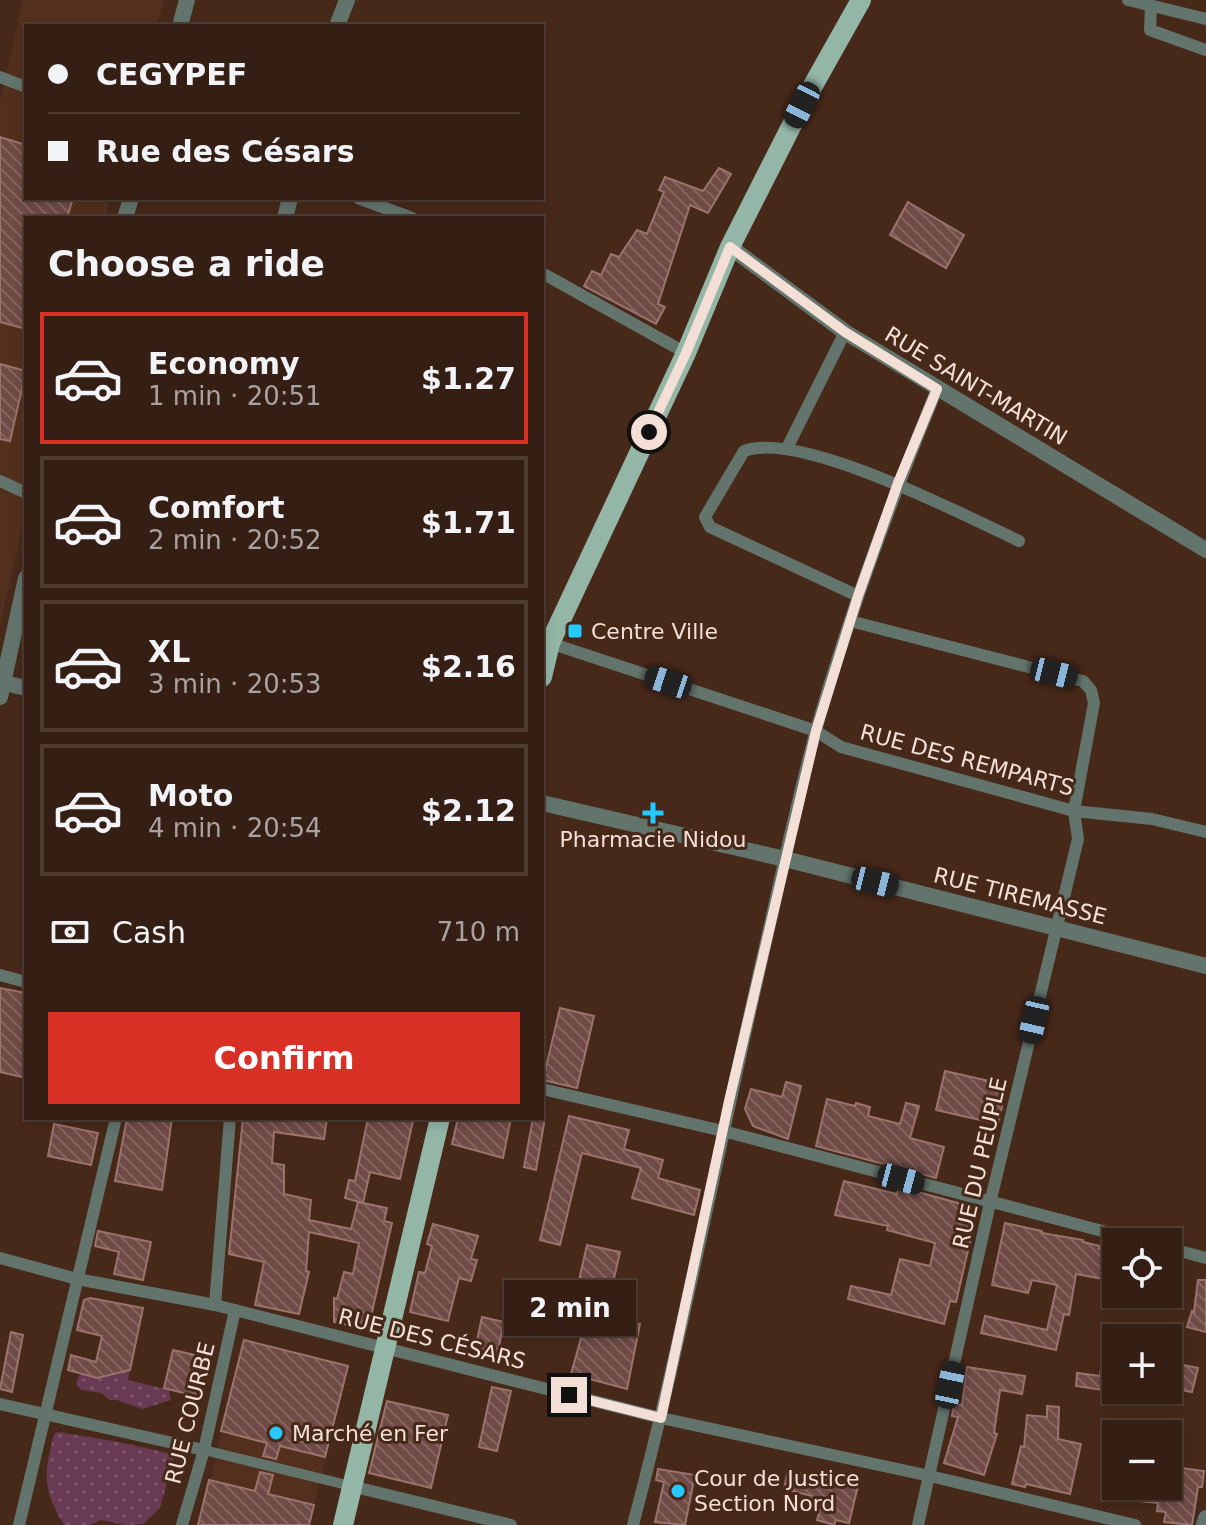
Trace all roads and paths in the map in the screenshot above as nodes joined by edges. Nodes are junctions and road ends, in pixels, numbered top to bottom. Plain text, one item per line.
1 (187, 0) edge
2 (347, 0) edge
3 (861, 0) edge
4 (1128, 0) edge
5 (1151, 6) junction
6 (1206, 19) edge
7 (181, 24) edge
8 (338, 24) edge
9 (1206, 50) edge
10 (0, 77) edge
11 (24, 86) edge
12 (363, 200) edge
13 (407, 216) edge
14 (730, 247) junction
15 (544, 274) edge
16 (845, 332) junction
17 (686, 353) junction
18 (937, 389) junction
19 (787, 448) junction
20 (0, 481) edge
21 (898, 483) junction
22 (24, 492) edge
23 (1019, 541) dead end
24 (1206, 550) edge
25 (24, 587) edge
26 (858, 596) junction
27 (850, 621) junction
28 (546, 642) edge
29 (1, 687) edge
30 (24, 688) edge
31 (816, 731) junction
32 (544, 803) edge
33 (1074, 811) junction
34 (1206, 832) edge
35 (785, 859) junction
36 (1056, 928) junction
37 (1206, 966) edge
38 (0, 975) edge
39 (24, 981) edge
40 (544, 1089) edge
41 (116, 1120) edge
42 (230, 1120) edge
43 (440, 1120) edge
44 (723, 1131) junction
45 (990, 1203) junction
46 (1102, 1231) edge
47 (1182, 1252) edge
48 (0, 1258) edge
49 (1206, 1258) edge
50 (77, 1279) junction
51 (215, 1305) junction
52 (235, 1310) junction
53 (384, 1347) junction
54 (0, 1404) edge
55 (47, 1414) junction
56 (661, 1418) junction
57 (204, 1450) junction
58 (930, 1476) junction
59 (351, 1486) junction
60 (1206, 1518) edge
61 (19, 1525) edge
62 (182, 1525) edge
63 (343, 1525) edge
64 (511, 1525) edge
65 (633, 1525) edge
66 (918, 1525) edge
67 (1135, 1525) edge
68 (1204, 1525) edge

1 - 7 street
2 - 8 street
3 - 14 main road
4 - 5 street
5 - 6 street
5 - 9 street
10 - 11 street
12 - 13 street
14 - 16 street, RUE SAINT-MARTIN
14 - 17 main road
15 - 17 street
16 - 18 street, RUE SAINT-MARTIN
16 - 19 street
17 - 28 main road
18 - 21 street
18 - 24 street, RUE SAINT-MARTIN
19 - 21 street
19 - 26 street
20 - 22 street
21 - 23 street
21 - 26 street
25 - 29 street
26 - 27 street
27 - 31 street
27 - 33 street, RUE DU PEUPLE
28 - 31 street, RUE DES REMPARTS
29 - 30 street
31 - 33 street, RUE DES REMPARTS
31 - 35 street
32 - 35 street, RUE TIREMASSE
33 - 34 street, RUE DES REMPARTS
33 - 36 street, RUE DU PEUPLE
35 - 36 street, RUE TIREMASSE
35 - 44 street
36 - 37 street, RUE TIREMASSE
36 - 45 street, RUE DU PEUPLE
38 - 39 street
40 - 44 street
41 - 50 street
42 - 51 street
43 - 53 main road
44 - 45 street
44 - 56 street
45 - 46 street
45 - 58 street, RUE DU PEUPLE
47 - 49 street
48 - 50 street, RUE DES CÉSARS
50 - 51 street, RUE DES CÉSARS
50 - 55 street
51 - 52 street, RUE DES CÉSARS
52 - 53 street, RUE DES CÉSARS
52 - 57 street, RUE COURBE
53 - 56 street, RUE DES CÉSARS
53 - 59 main road
54 - 55 street
55 - 57 street
55 - 61 street
56 - 58 street, RUE DES CÉSARS
56 - 65 street
57 - 59 street
57 - 62 street, RUE COURBE
58 - 66 street, RUE DU PEUPLE
58 - 67 street, RUE DES CÉSARS
59 - 63 main road
59 - 64 street
60 - 68 street

